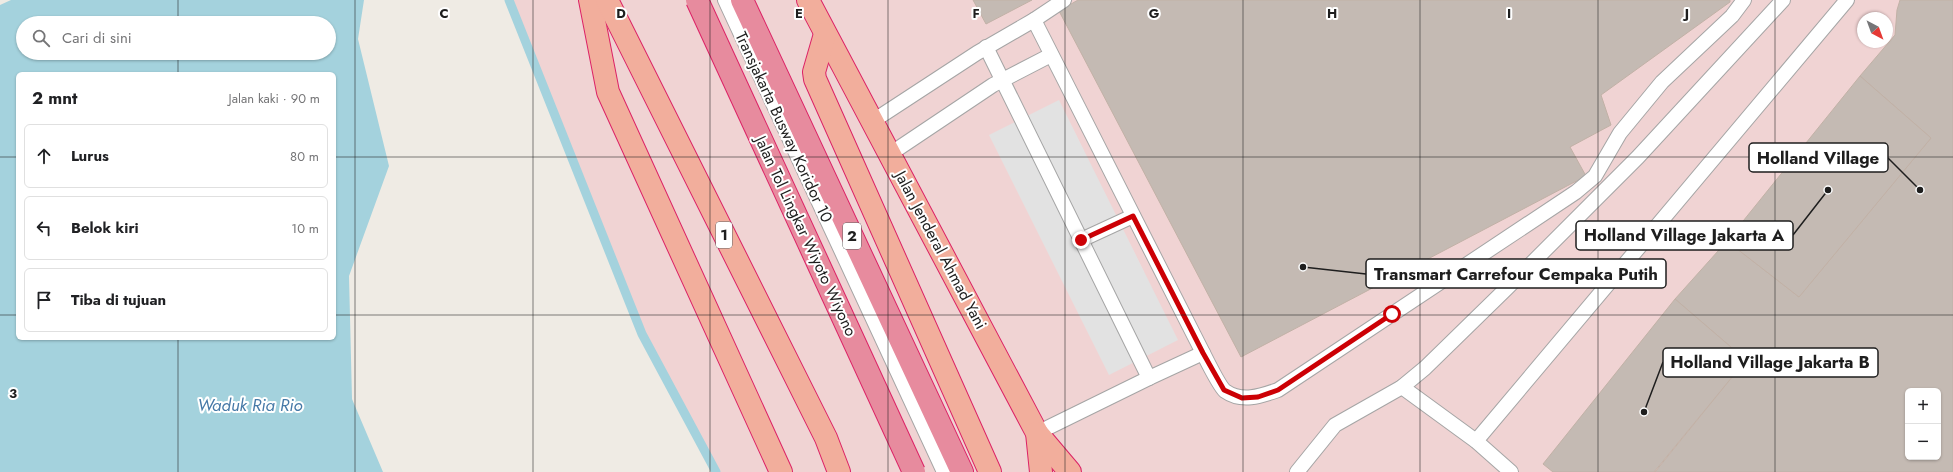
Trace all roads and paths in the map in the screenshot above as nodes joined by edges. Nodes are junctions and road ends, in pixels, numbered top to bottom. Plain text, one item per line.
1 (590, 0) edge
2 (607, 0) edge
3 (687, 0) edge
4 (697, 0) edge
5 (725, 0) edge
6 (742, 0) edge
7 (808, 0) edge
8 (1064, 0) edge
9 (1744, 0) edge
10 (1783, 0) edge
11 (1847, 0) edge
12 (1034, 20) junction
13 (825, 34) junction
14 (986, 47) junction
15 (1051, 55) junction
16 (1002, 80) junction
17 (873, 121) junction
18 (890, 154) junction
19 (1133, 216) junction
20 (1081, 240) junction
21 (1203, 353) junction
22 (1149, 378) junction
23 (1402, 387) junction
24 (1037, 433) junction
25 (826, 438) junction
26 (1476, 441) junction
27 (1506, 470) edge
28 (782, 472) edge
29 (839, 472) edge
30 (843, 472) edge
31 (915, 472) edge
32 (944, 472) edge
33 (962, 472) edge
34 (990, 472) edge
35 (1041, 472) edge
36 (1070, 472) edge
37 (1297, 472) edge

1 - 28 highway
2 - 25 highway, 1
3 - 31 lane
4 - 31 highway, Jalan Tol Lingkar Wiyoto Wiyono, bridge
5 - 32 lane, Transjakarta Busway Koridor 10
6 - 33 highway, 2
7 - 13 highway, Jalan Jenderal Ahmad Yani
8 - 12 lane
9 - 21 lane
10 - 23 lane
11 - 26 lane
12 - 14 lane
12 - 15 lane
13 - 17 highway, Jalan Jenderal Ahmad Yani
13 - 34 highway
14 - 16 lane
14 - 17 lane
15 - 16 lane
15 - 19 lane
16 - 18 lane
16 - 20 lane
17 - 18 highway, Jalan Jenderal Ahmad Yani
18 - 24 highway, Jalan Jenderal Ahmad Yani
19 - 20 lane
19 - 21 lane
20 - 22 lane
21 - 22 lane
22 - 24 lane
23 - 26 lane
23 - 37 lane
24 - 35 highway, Jalan Jenderal Ahmad Yani
24 - 36 highway
25 - 29 highway, 1
25 - 30 highway, 1
26 - 27 lane

